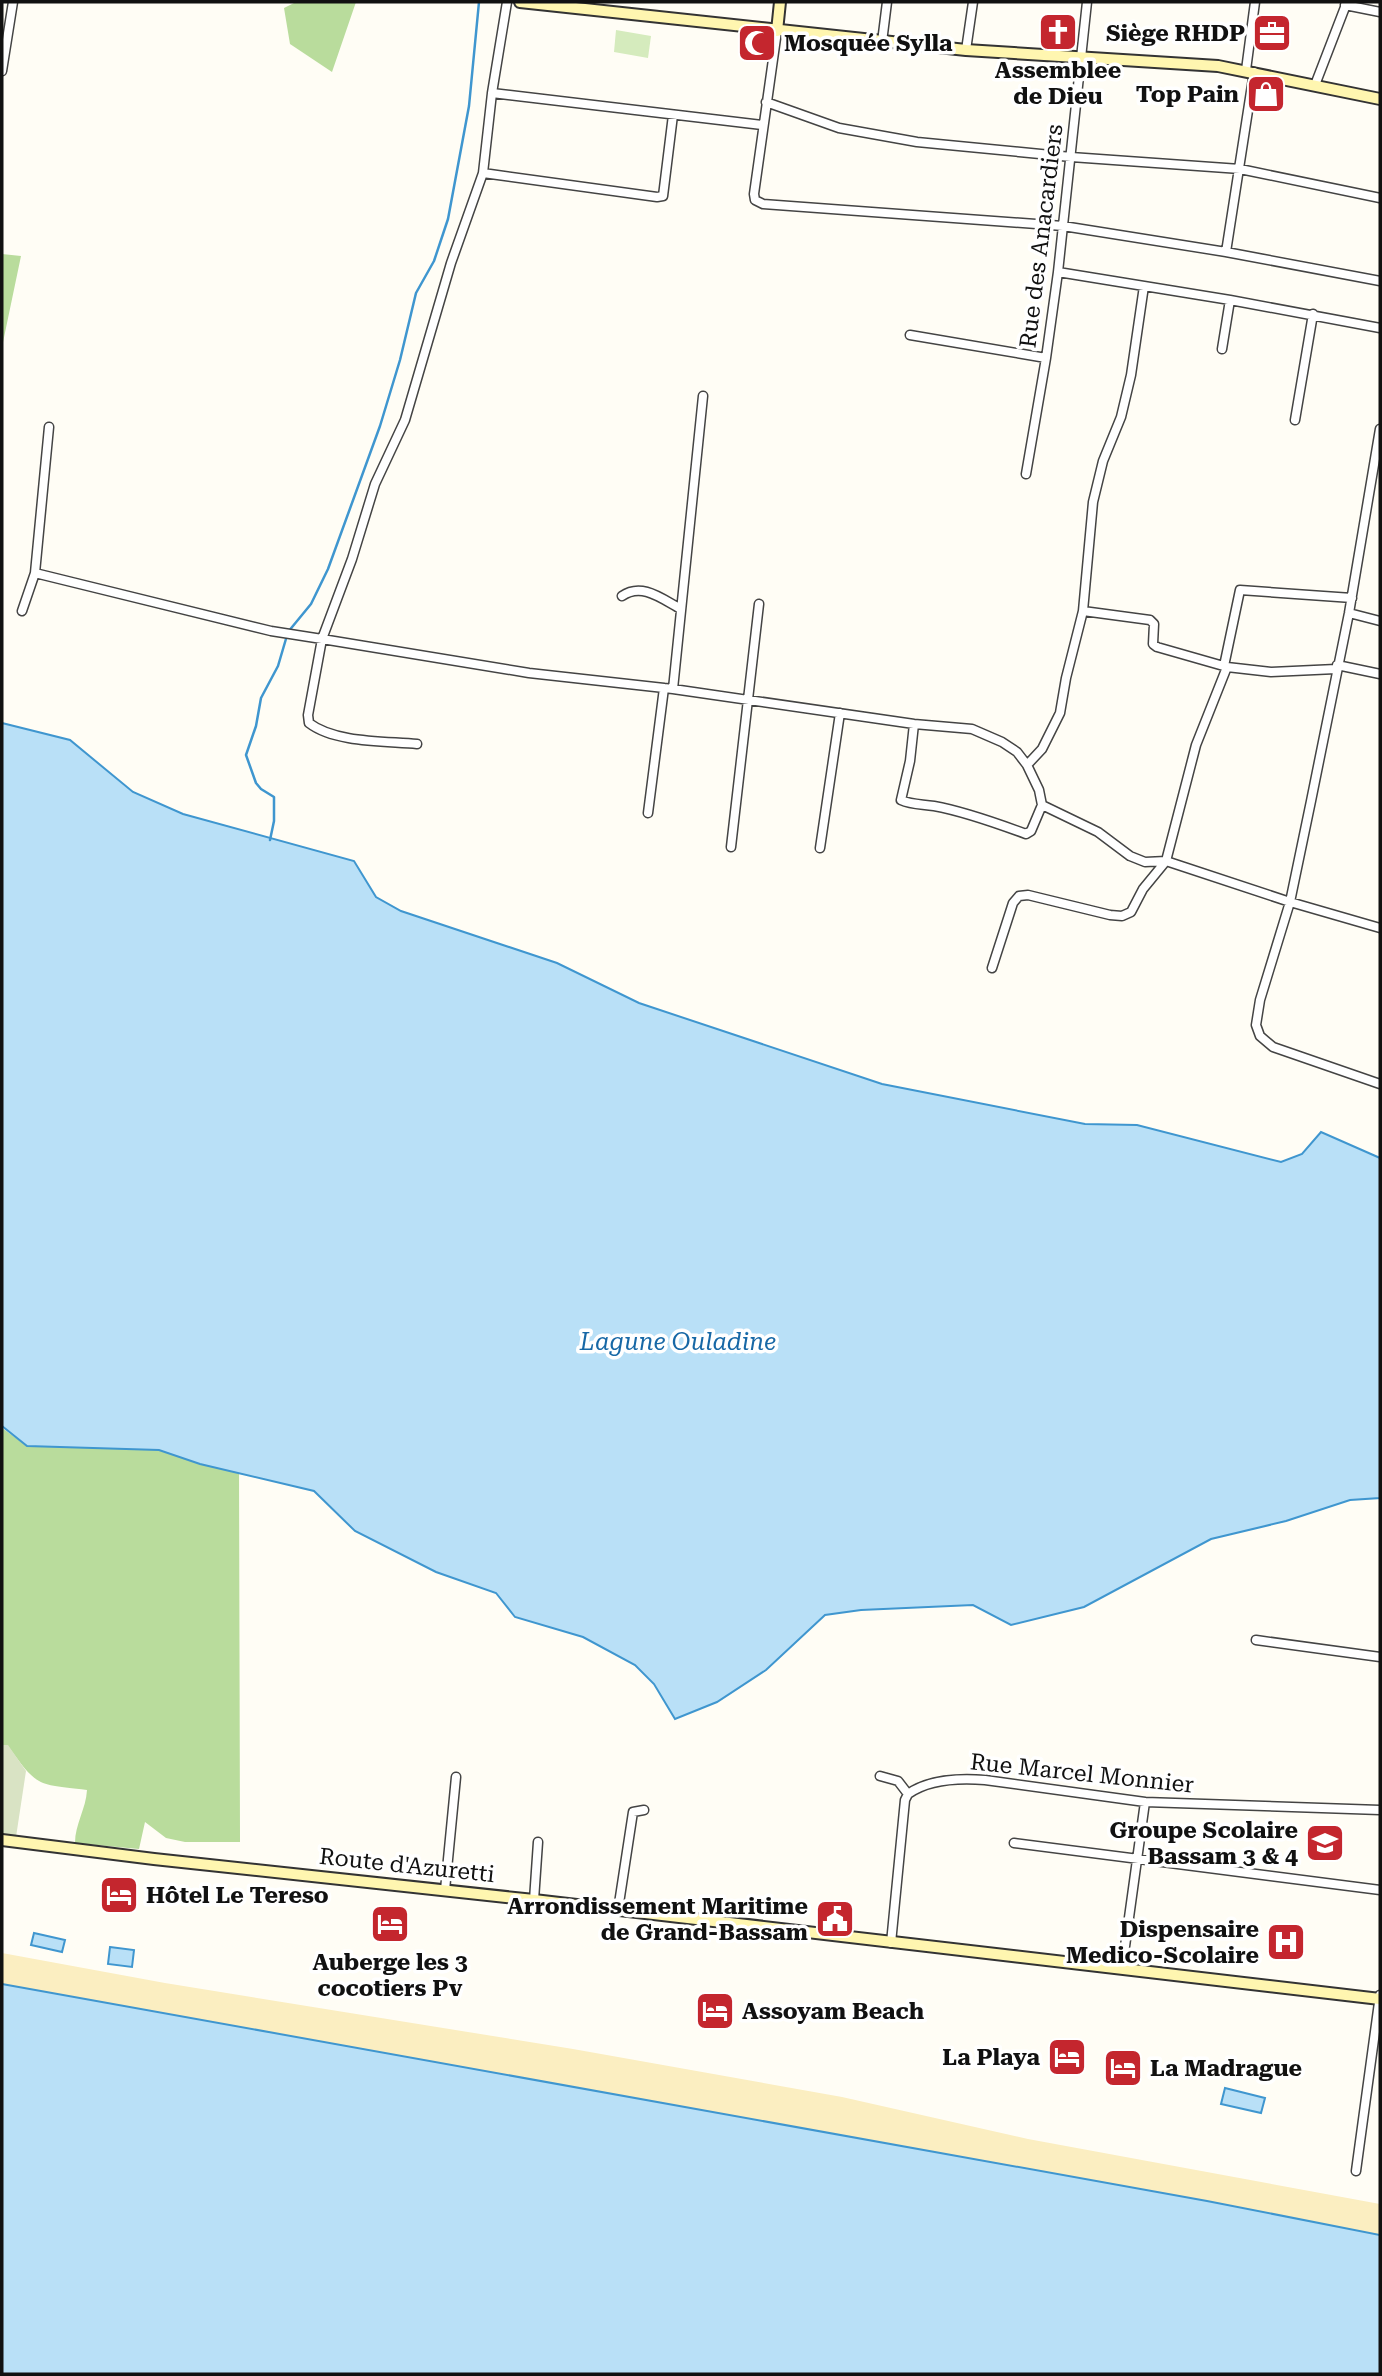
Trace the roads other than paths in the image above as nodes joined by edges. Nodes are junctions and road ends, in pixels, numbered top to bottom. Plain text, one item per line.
1 (13, 2) edge
2 (507, 2) edge
3 (520, 2) edge
4 (780, 2) edge
5 (887, 2) edge
6 (973, 2) edge
7 (1087, 2) edge
8 (1255, 2) edge
9 (1346, 4) edge
10 (1380, 12) edge
11 (776, 31) junction
12 (882, 42) junction
13 (966, 50) junction
14 (1080, 57) junction
15 (2, 71) edge
16 (1250, 71) junction
17 (1315, 85) junction
18 (492, 93) junction
19 (1380, 99) edge
20 (766, 102) junction
21 (673, 115) junction
22 (762, 125) junction
23 (1071, 157) junction
24 (1240, 169) junction
25 (483, 173) junction
26 (1380, 198) edge
27 (1063, 226) junction
28 (1226, 253) junction
29 (1058, 272) junction
30 (1380, 281) edge
31 (1144, 286) junction
32 (1230, 300) junction
33 (1312, 314) junction
34 (1380, 328) edge
35 (910, 335) dead end
36 (1222, 349) dead end
37 (1046, 358) junction
38 (703, 396) dead end
39 (1295, 420) dead end
40 (50, 427) dead end
41 (1380, 429) edge
42 (1026, 474) dead end
43 (35, 573) junction
44 (622, 596) dead end
45 (1352, 598) junction
46 (759, 604) dead end
47 (681, 609) junction
48 (22, 611) dead end
49 (1083, 611) junction
50 (1349, 613) junction
51 (1380, 621) edge
52 (322, 639) junction
53 (1225, 666) junction
54 (1337, 667) junction
55 (1380, 674) edge
56 (669, 688) junction
57 (748, 698) junction
58 (840, 713) junction
59 (914, 724) junction
60 (417, 744) dead end
61 (1027, 765) junction
62 (1042, 805) junction
63 (648, 813) dead end
64 (731, 847) dead end
65 (820, 848) dead end
66 (1166, 861) junction
67 (1290, 902) junction
68 (1380, 928) edge
69 (992, 968) dead end
70 (1380, 1084) edge
71 (1256, 1640) dead end
72 (1380, 1657) edge
73 (880, 1776) dead end
74 (456, 1777) dead end
75 (908, 1794) junction
76 (1145, 1802) junction
77 (644, 1810) dead end
78 (1380, 1810) edge
79 (2, 1839) edge
80 (538, 1842) dead end
81 (1014, 1843) dead end
82 (1136, 1858) junction
83 (445, 1890) junction
84 (1380, 1890) edge
85 (534, 1900) junction
86 (618, 1910) junction
87 (891, 1943) junction
88 (1122, 1968) junction
89 (1380, 1998) edge
90 (1356, 2171) dead end

1 - 15 street
2 - 18 street
3 - 11 street
4 - 11 street
5 - 12 street
6 - 13 street
7 - 14 street, Rue des Anacardiers
8 - 16 street
9 - 10 street
9 - 17 street
11 - 12 street
11 - 20 street
12 - 13 street
13 - 14 street
14 - 16 street
14 - 23 street, Rue des Anacardiers
16 - 17 street
16 - 24 street
17 - 19 street
18 - 21 street
18 - 25 street
20 - 22 street
20 - 23 street
21 - 22 street
21 - 25 street
22 - 27 street
23 - 24 street
23 - 27 street, Rue des Anacardiers
24 - 26 street
24 - 28 street
25 - 52 street
27 - 28 street
27 - 29 street, Rue des Anacardiers
28 - 30 street
29 - 31 street
29 - 37 street, Rue des Anacardiers
31 - 32 street
31 - 49 street
32 - 33 street
32 - 36 street
33 - 34 street
33 - 39 street
35 - 37 street
37 - 42 street, Rue des Anacardiers
38 - 47 street
40 - 43 street
41 - 45 street
43 - 48 street
43 - 52 street
44 - 47 street
45 - 50 street
45 - 53 street
46 - 57 street
47 - 56 street
49 - 53 street
49 - 61 street
50 - 51 street
50 - 54 street
52 - 56 street
52 - 60 street
53 - 54 street
53 - 66 street
54 - 55 street
54 - 67 street
56 - 57 street
56 - 63 street
57 - 58 street
57 - 64 street
58 - 59 street
58 - 65 street
59 - 61 street
59 - 62 street
61 - 62 street
62 - 66 street
66 - 67 street
66 - 69 street
67 - 68 street
67 - 70 street
71 - 72 street
73 - 75 street
74 - 83 street
75 - 76 street, Rue Marcel Monnier
75 - 87 street
76 - 78 street, Rue Marcel Monnier
76 - 82 street
77 - 86 street
79 - 83 street, Route d'Azuretti
80 - 85 street
81 - 82 street
82 - 84 street
82 - 88 street
83 - 85 street, Route d'Azuretti
85 - 86 street, Route d'Azuretti
86 - 87 street, Route d'Azuretti
87 - 88 street, Route d'Azuretti
88 - 89 street, Route d'Azuretti
89 - 90 street

